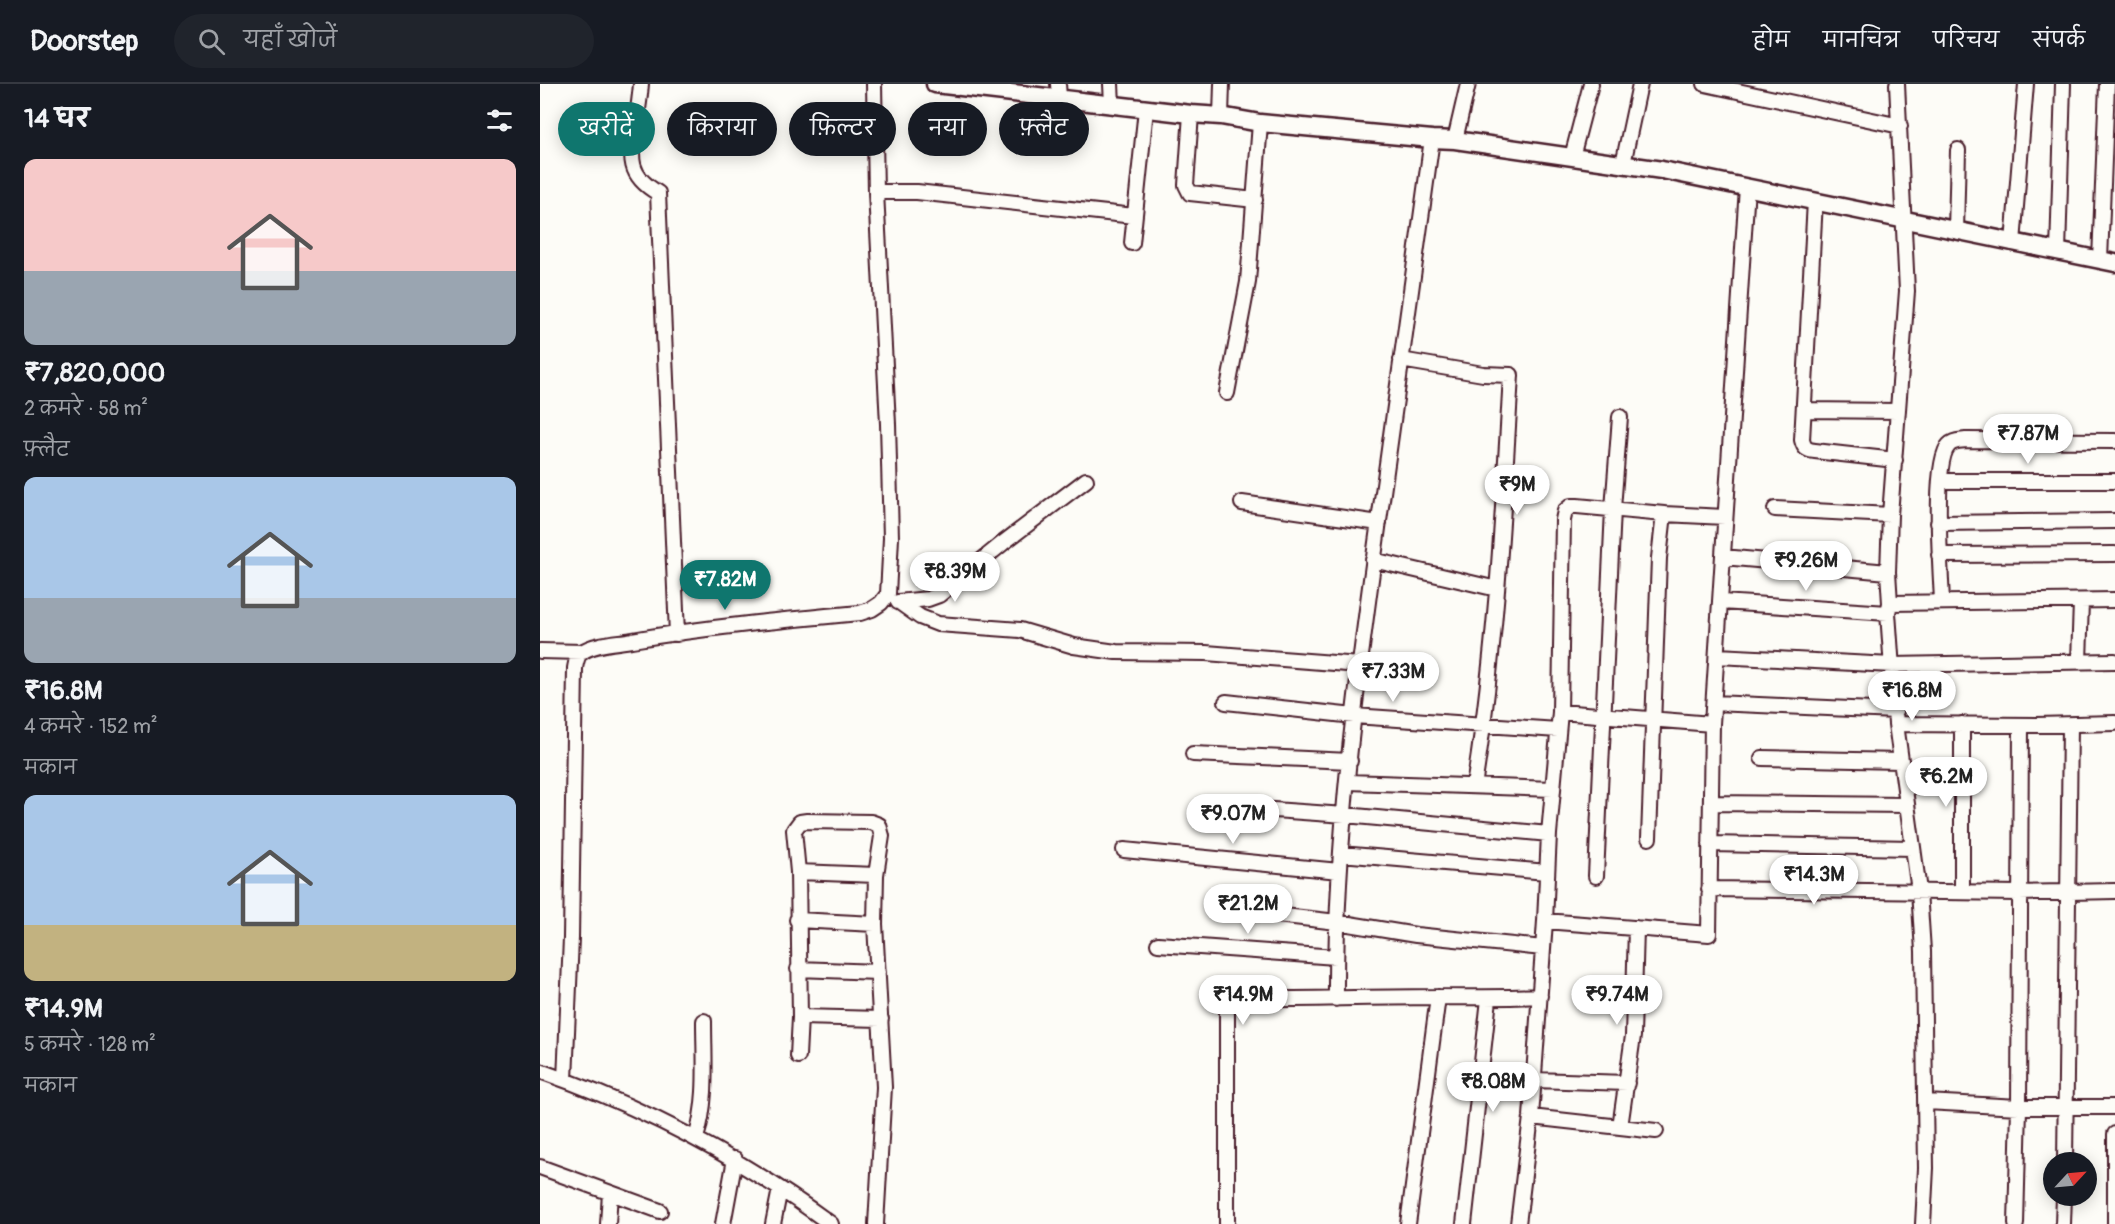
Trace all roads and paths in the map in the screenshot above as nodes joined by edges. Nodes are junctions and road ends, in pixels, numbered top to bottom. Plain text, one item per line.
1 (641, 84) edge
2 (874, 84) edge
3 (935, 84) edge
4 (1111, 84) edge
5 (1222, 84) edge
6 (1468, 84) edge
7 (1591, 84) edge
8 (1640, 84) edge
9 (1705, 84) edge
10 (1897, 84) edge
11 (2026, 84) edge
12 (2063, 84) edge
13 (2107, 84) edge
14 (1727, 87) edge
15 (1059, 91) edge
16 (1112, 104) junction
17 (1146, 109) junction
18 (1191, 114) junction
19 (1221, 116) junction
20 (1260, 123) junction
21 (1899, 126) junction
22 (1432, 139) junction
23 (1455, 140) junction
24 (1958, 150) dead end
25 (1572, 157) junction
26 (1623, 164) junction
27 (1747, 187) junction
28 (876, 192) junction
29 (1255, 200) junction
30 (1815, 201) junction
31 (1134, 216) junction
32 (1905, 220) junction
33 (1956, 231) junction
34 (1132, 243) dead end
35 (2013, 243) junction
36 (2058, 252) junction
37 (2107, 261) edge
38 (1401, 360) junction
39 (1227, 393) dead end
40 (1805, 410) junction
41 (1898, 411) junction
42 (1620, 417) dead end
43 (2115, 441) edge
44 (1895, 460) junction
45 (1086, 480) dead end
46 (1940, 481) junction
47 (2115, 481) edge
48 (1242, 503) dead end
49 (1613, 509) junction
50 (1775, 509) dead end
51 (1664, 514) junction
52 (1890, 515) junction
53 (1725, 517) junction
54 (2115, 521) edge
55 (1379, 523) junction
56 (1938, 523) junction
57 (2115, 554) edge
58 (1939, 555) junction
59 (1723, 557) junction
60 (1373, 560) junction
61 (1888, 572) junction
62 (1497, 588) junction
63 (2115, 600) edge
64 (899, 602) junction
65 (1721, 602) junction
66 (1942, 602) junction
67 (2081, 602) junction
68 (881, 603) junction
69 (1889, 608) junction
70 (677, 634) junction
71 (540, 651) edge
72 (582, 651) junction
73 (1717, 656) junction
74 (2079, 661) junction
75 (2115, 661) edge
76 (1360, 665) junction
77 (1892, 665) junction
78 (1226, 702) dead end
79 (1713, 703) junction
80 (1560, 712) junction
81 (1354, 716) junction
82 (1603, 716) junction
83 (1896, 717) junction
84 (1654, 719) junction
85 (2115, 723) edge
86 (1712, 724) junction
87 (1962, 724) junction
88 (2070, 724) junction
89 (1484, 725) junction
90 (2021, 725) junction
91 (1558, 730) junction
92 (1192, 754) dead end
93 (1762, 758) dead end
94 (1350, 761) junction
95 (1901, 761) junction
96 (1348, 782) junction
97 (1474, 786) junction
98 (1553, 789) junction
99 (1711, 803) junction
100 (1204, 805) dead end
101 (1906, 805) junction
102 (1345, 815) junction
103 (1549, 834) junction
104 (1649, 838) dead end
105 (1710, 844) junction
106 (1913, 848) junction
107 (1124, 850) dead end
108 (1341, 854) junction
109 (1339, 871) junction
110 (798, 872) junction
111 (1547, 872) junction
112 (876, 875) junction
113 (1596, 876) dead end
114 (1709, 889) junction
115 (1919, 891) junction
116 (2115, 891) edge
117 (1962, 892) junction
118 (2067, 892) junction
119 (2019, 893) junction
120 (1250, 912) dead end
121 (797, 920) junction
122 (1545, 921) junction
123 (1337, 922) junction
124 (875, 924) junction
125 (1636, 928) junction
126 (1158, 944) dead end
127 (1543, 948) junction
128 (1336, 957) junction
129 (798, 969) junction
130 (878, 972) junction
131 (1540, 996) junction
132 (1438, 997) junction
133 (1336, 999) junction
134 (1489, 999) junction
135 (800, 1017) junction
136 (881, 1019) junction
137 (704, 1021) dead end
138 (798, 1056) dead end
139 (540, 1071) edge
140 (565, 1080) junction
141 (1534, 1080) junction
142 (1627, 1083) junction
143 (1926, 1102) junction
144 (2066, 1106) junction
145 (2019, 1107) junction
146 (2115, 1107) edge
147 (1531, 1118) junction
148 (1620, 1127) junction
149 (1656, 1131) dead end
150 (2115, 1134) edge
151 (696, 1138) junction
152 (2065, 1152) edge
153 (735, 1159) junction
154 (540, 1167) edge
155 (780, 1189) junction
156 (610, 1193) junction
157 (2064, 1206) edge
158 (660, 1211) dead end
159 (608, 1224) edge
160 (723, 1224) edge
161 (773, 1224) edge
162 (831, 1224) edge
163 (876, 1224) edge
164 (1227, 1224) edge
165 (1408, 1224) edge
166 (1464, 1224) edge
167 (1518, 1224) edge
168 (1923, 1224) edge
169 (2016, 1224) edge
170 (2063, 1224) edge
171 (2115, 1224) edge

1 - 70 street
2 - 28 street
3 - 15 street
4 - 16 street
5 - 19 street
6 - 23 street
7 - 25 street
8 - 26 street
9 - 14 street
10 - 21 street
11 - 35 street
12 - 36 street
13 - 37 street
14 - 21 street
15 - 16 street
16 - 17 street
17 - 18 street
17 - 31 street
18 - 19 street
18 - 29 street
19 - 20 street
20 - 22 street
20 - 29 street
21 - 32 street
22 - 23 street
22 - 38 street
23 - 25 street
24 - 33 street
25 - 26 street
26 - 27 street
27 - 30 street
27 - 53 street
28 - 31 street
28 - 68 street
29 - 39 street
30 - 32 street
30 - 40 street
31 - 34 street
32 - 33 street
32 - 41 street
33 - 35 street
35 - 36 street
36 - 37 street
38 - 55 street
38 - 62 street
40 - 41 street
40 - 44 street
41 - 44 street
42 - 49 street
43 - 46 street
44 - 52 street
45 - 64 street
46 - 47 street
46 - 56 street
48 - 55 street
49 - 51 street
49 - 80 street
49 - 82 street
50 - 52 street
51 - 53 street
51 - 84 street
52 - 61 street
53 - 59 street
54 - 56 street
55 - 60 street
56 - 58 street
57 - 58 street
58 - 66 street
59 - 61 street
59 - 65 street
60 - 62 street
60 - 76 street
61 - 69 street
62 - 89 street
63 - 67 street
64 - 68 street
64 - 76 street
65 - 69 street
65 - 73 street
66 - 67 street
66 - 69 street
67 - 74 street
68 - 70 street
69 - 77 street
70 - 72 street
71 - 72 street
72 - 140 street
73 - 77 street
73 - 79 street
74 - 75 street
74 - 77 street
76 - 81 street
77 - 83 street
78 - 81 street
79 - 83 street
79 - 86 street
80 - 82 street
80 - 91 street
81 - 89 street
81 - 94 street
82 - 84 street
82 - 113 street
83 - 87 street
83 - 95 street
84 - 86 street
84 - 104 street
85 - 88 street
86 - 99 street
87 - 90 street
87 - 117 street
88 - 90 street
88 - 118 street
89 - 91 street
89 - 97 street
90 - 119 street
91 - 98 street
92 - 94 street
93 - 95 street
94 - 96 street
95 - 101 street
96 - 97 street
96 - 102 street
97 - 98 street
98 - 103 street
99 - 101 street
99 - 105 street
100 - 102 street
101 - 106 street
102 - 103 street
102 - 108 street
103 - 111 street
105 - 106 street
105 - 114 street
106 - 115 street
107 - 109 street
108 - 109 street
108 - 111 street
109 - 123 street
110 - 112 street
110 - 112 street
110 - 121 street
111 - 122 street
112 - 124 street
114 - 115 street
114 - 125 street
115 - 117 street
115 - 143 street
116 - 118 street
117 - 119 street
118 - 119 street
118 - 144 street
119 - 145 street
120 - 123 street
121 - 124 street
121 - 129 street
122 - 125 street
122 - 127 street
123 - 127 street
123 - 128 street
124 - 130 street
125 - 142 street
126 - 128 street
127 - 131 street
128 - 133 street
129 - 130 street
129 - 135 street
130 - 136 street
131 - 134 street
131 - 141 street
132 - 133 street
132 - 134 street
132 - 165 street
133 - 164 street
134 - 166 street
135 - 136 street
135 - 138 street
136 - 163 street
137 - 151 street
139 - 140 street
140 - 151 street
141 - 142 street
141 - 147 street
142 - 148 street
143 - 145 street
143 - 168 street
144 - 145 street
144 - 146 street
144 - 152 street
145 - 169 street
147 - 148 street
147 - 167 street
148 - 149 street
150 - 171 street
151 - 153 street
153 - 155 street
153 - 160 street
154 - 156 street
155 - 161 street
155 - 162 street
156 - 158 street
156 - 159 street
157 - 170 street

